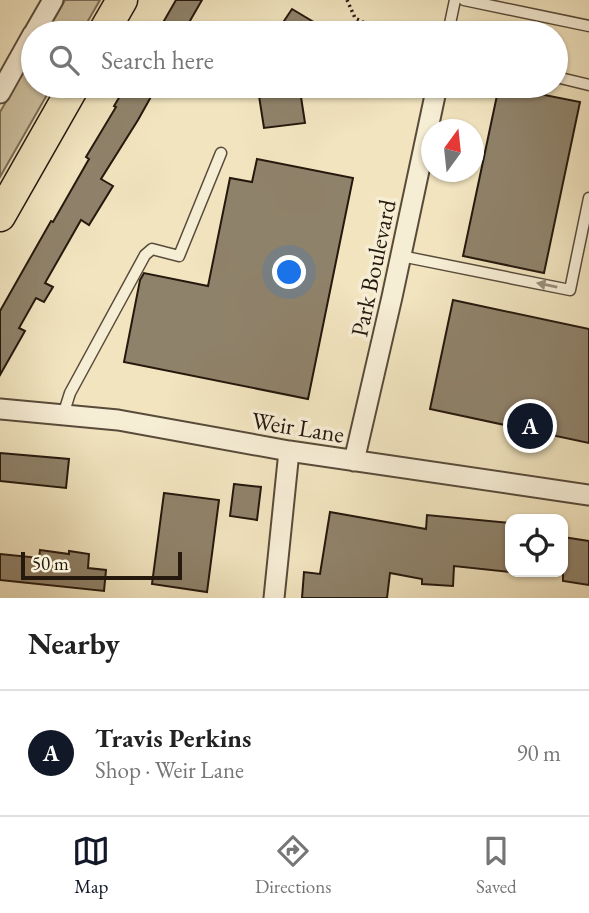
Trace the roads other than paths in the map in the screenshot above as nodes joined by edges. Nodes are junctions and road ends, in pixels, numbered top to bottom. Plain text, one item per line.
1 (53, 0) edge
2 (122, 0) edge
3 (455, 0) edge
4 (464, 0) edge
5 (41, 21) edge
6 (110, 21) edge
7 (451, 21) edge
8 (565, 21) edge
9 (568, 22) edge
10 (589, 26) edge
11 (21, 57) edge
12 (568, 80) edge
13 (589, 85) edge
14 (0, 93) edge
15 (67, 98) edge
16 (434, 98) edge
17 (221, 153) dead end
18 (589, 198) edge
19 (0, 216) edge
20 (401, 256) junction
21 (0, 409) edge
22 (63, 415) junction
23 (289, 451) junction
24 (354, 461) junction
25 (589, 495) edge
26 (274, 598) edge

1 - 5 street
2 - 6 main road
3 - 7 lane
4 - 8 lane
9 - 10 lane
11 - 14 street
12 - 13 lane
15 - 19 main road
16 - 20 street, Park Boulevard
17 - 22 lane
18 -> 20 lane
20 - 24 street, Park Boulevard
21 - 22 street, Weir Lane
22 - 23 street, Weir Lane
23 - 24 street, Weir Lane
23 - 26 street
24 - 25 street, Weir Lane

